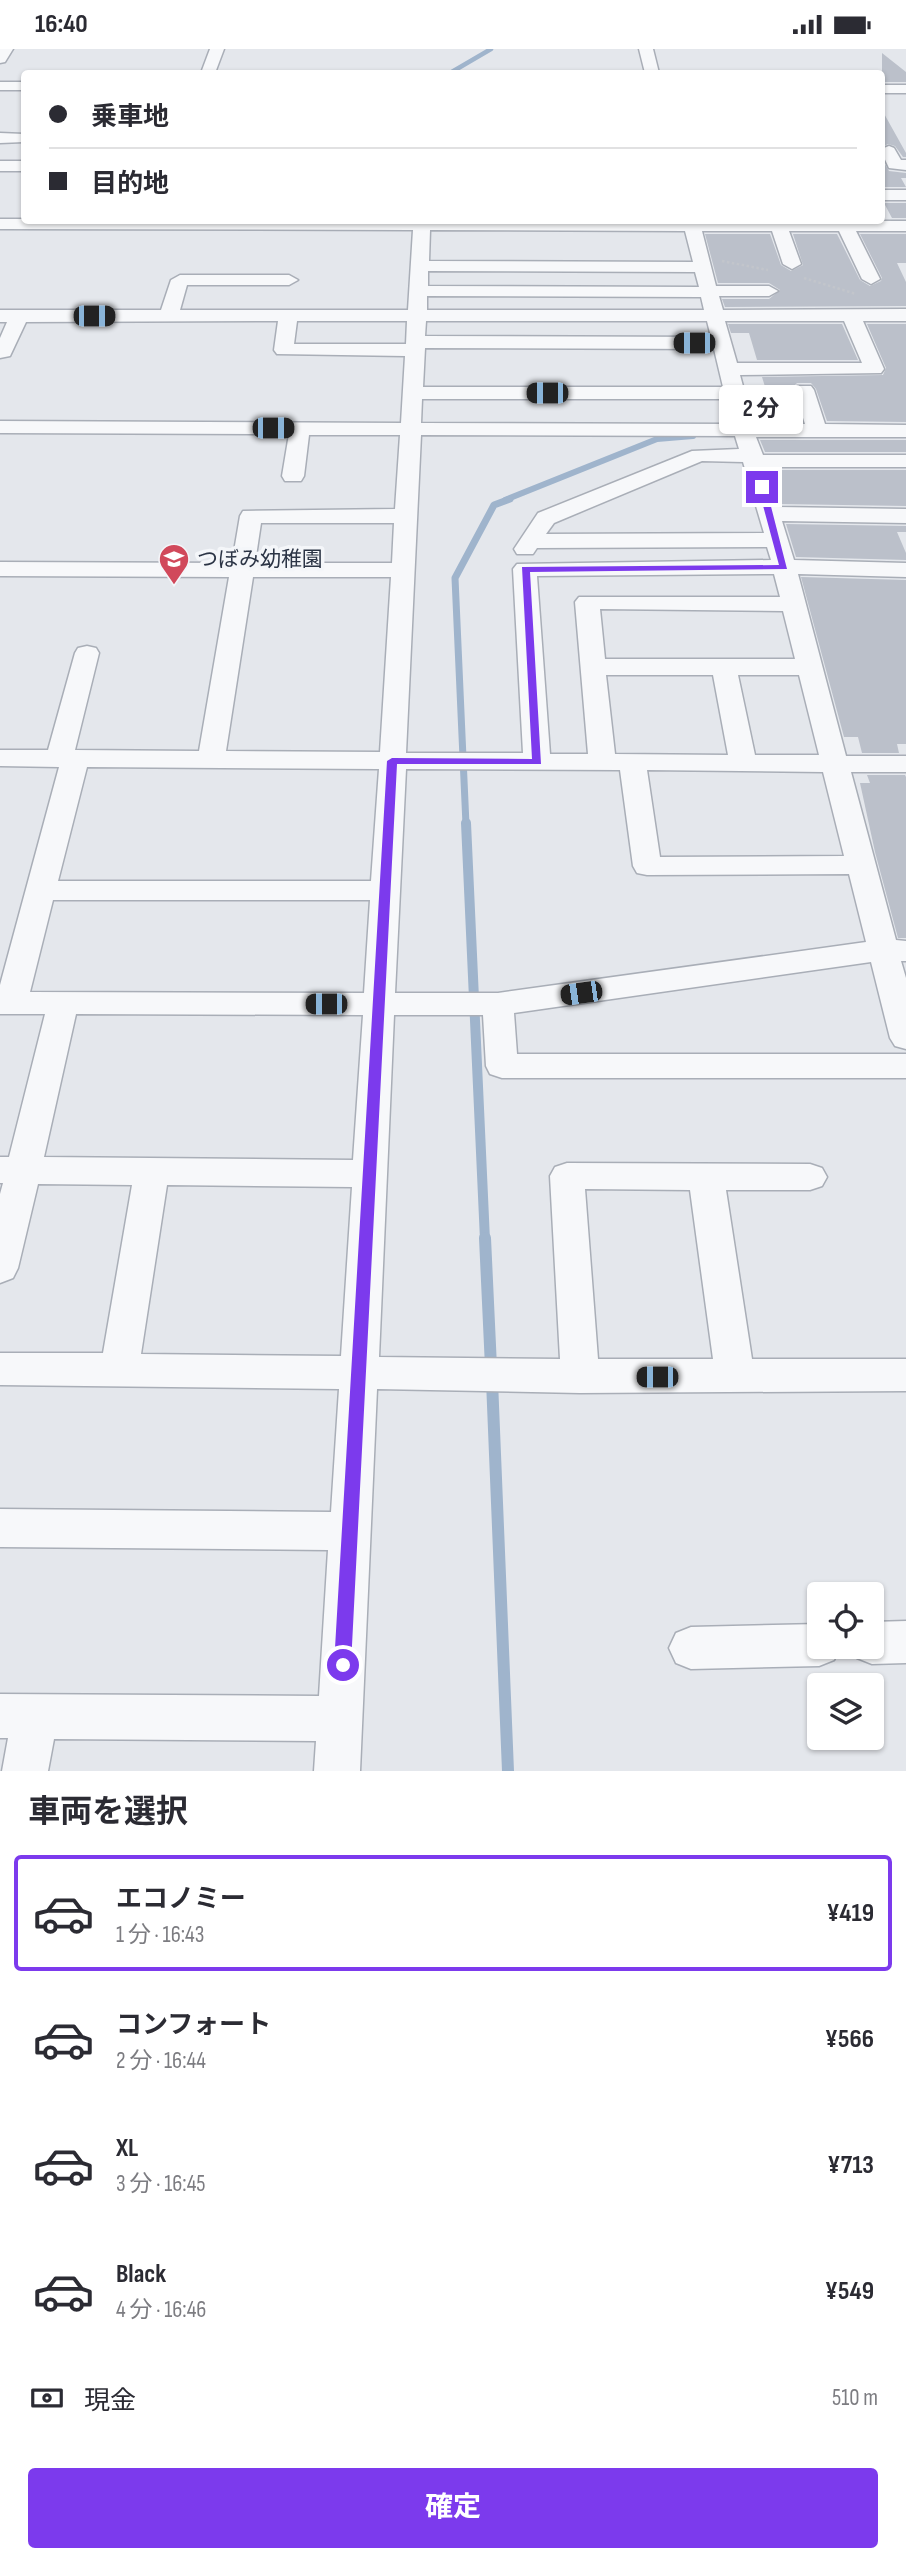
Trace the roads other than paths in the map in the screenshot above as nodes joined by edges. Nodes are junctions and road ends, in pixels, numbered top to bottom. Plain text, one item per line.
1 (6, 49) edge
2 (217, 49) edge
3 (646, 49) edge
4 (0, 59) edge
5 (209, 70) edge
6 (651, 70) edge
7 (0, 86) edge
8 (21, 86) edge
9 (885, 89) edge
10 (906, 89) edge
11 (0, 138) edge
12 (21, 138) edge
13 (888, 151) dead end
14 (906, 165) edge
15 (0, 166) edge
16 (21, 166) edge
17 (885, 195) edge
18 (906, 195) edge
19 (0, 224) edge
20 (21, 224) edge
21 (284, 224) edge
22 (685, 224) edge
23 (692, 224) edge
24 (721, 224) edge
25 (422, 226) junction
26 (779, 226) junction
27 (845, 226) junction
28 (906, 226) edge
29 (569, 241) edge
30 (792, 264) dead end
31 (703, 267) junction
32 (871, 279) dead end
33 (261, 280) junction
34 (289, 280) dead end
35 (709, 291) junction
36 (769, 291) dead end
37 (417, 313) junction
38 (169, 315) junction
39 (251, 315) junction
40 (288, 315) junction
41 (715, 315) junction
42 (851, 315) junction
43 (906, 315) edge
44 (9, 316) edge
45 (721, 343) junction
46 (0, 352) edge
47 (729, 369) junction
48 (804, 390) dead end
49 (412, 393) junction
50 (735, 393) junction
51 (0, 427) edge
52 (300, 428) junction
53 (410, 428) junction
54 (817, 431) junction
55 (906, 431) edge
56 (749, 444) junction
57 (906, 461) edge
58 (293, 476) dead end
59 (770, 514) junction
60 (406, 516) junction
61 (906, 516) edge
62 (777, 540) junction
63 (784, 567) junction
64 (0, 569) edge
65 (242, 569) junction
66 (403, 570) junction
67 (906, 570) edge
68 (794, 604) junction
69 (87, 653) dead end
70 (593, 667) junction
71 (724, 667) junction
72 (810, 667) junction
73 (0, 758) edge
74 (67, 759) junction
75 (211, 760) junction
76 (392, 761) junction
77 (537, 762) junction
78 (602, 762) junction
79 (632, 762) junction
80 (744, 763) junction
81 (835, 764) junction
82 (906, 764) edge
83 (862, 865) junction
84 (39, 890) junction
85 (385, 891) junction
86 (895, 950) edge
87 (5, 1003) edge
88 (63, 1003) junction
89 (379, 1004) junction
90 (498, 1004) junction
91 (906, 1038) edge
92 (906, 1066) edge
93 (12, 1170) edge
94 (151, 1173) junction
95 (370, 1174) junction
96 (706, 1176) junction
97 (810, 1177) dead end
98 (0, 1268) edge
99 (0, 1369) edge
100 (119, 1370) junction
101 (359, 1371) junction
102 (906, 1375) edge
103 (580, 1377) junction
104 (735, 1377) junction
105 (0, 1528) edge
106 (350, 1531) junction
107 (906, 1642) edge
108 (884, 1643) edge
109 (807, 1645) edge
110 (691, 1648) dead end
111 (17, 1716) edge
112 (340, 1719) junction
113 (25, 1771) edge
114 (337, 1771) edge

1 - 4 street
2 - 5 street
3 - 6 street
7 - 8 street
9 - 10 street
11 - 12 street
13 - 14 street
15 - 16 street
17 - 18 street
19 - 20 street
21 - 25 street
22 - 29 street
23 - 31 street
24 - 26 street
25 - 29 street
25 - 37 street
26 - 27 street
26 - 30 street
27 - 28 street
27 - 32 street
29 - 31 street
29 - 37 street
31 - 35 street
33 - 34 street
33 - 38 street
33 - 39 street
35 - 36 street
35 - 37 street
35 - 41 street
37 - 40 street
37 - 40 street
37 - 41 street
37 - 45 street
37 - 49 street
38 - 39 street
38 - 44 street
39 - 40 street
41 - 42 street
41 - 45 street
42 - 43 street
42 - 47 street
44 - 46 street
45 - 47 street
47 - 50 street
48 - 54 street
49 - 50 street
49 - 53 street
50 - 56 street
51 - 52 street
52 - 53 street
52 - 58 street
53 - 56 street
53 - 60 street
54 - 55 street
54 - 56 street
56 - 57 street
56 - 59 street
56 - 62 street
59 - 61 street
59 - 62 street
60 - 65 street
60 - 66 street
62 - 63 street
63 - 67 street
63 - 68 street
63 - 77 street
64 - 65 street
65 - 66 street
65 - 75 street
66 - 76 street
68 - 70 street
68 - 72 street
69 - 74 street
70 - 71 street
70 - 78 street
71 - 72 street
71 - 80 street
72 - 81 street
73 - 74 street
74 - 75 street
74 - 84 street
75 - 76 street
76 - 77 street
76 - 85 street
77 - 78 street
78 - 79 street
79 - 80 street
79 - 83 street
80 - 81 street
81 - 82 street
81 - 83 street
83 - 86 street
84 - 85 street
84 - 87 street
85 - 89 street
86 - 90 street
86 - 91 street
87 - 88 street
88 - 89 street
88 - 93 street
89 - 90 street
89 - 95 street
90 - 92 street
93 - 94 street
93 - 98 street
94 - 95 street
94 - 100 street
95 - 101 street
96 - 97 street
96 - 103 street
96 - 104 street
99 - 100 street
100 - 101 street
101 - 103 street
101 - 106 street
102 - 104 street
103 - 104 street
105 - 106 street
106 - 112 street
107 - 108 street
109 - 110 street
111 - 112 street
111 - 113 street
112 - 114 street

